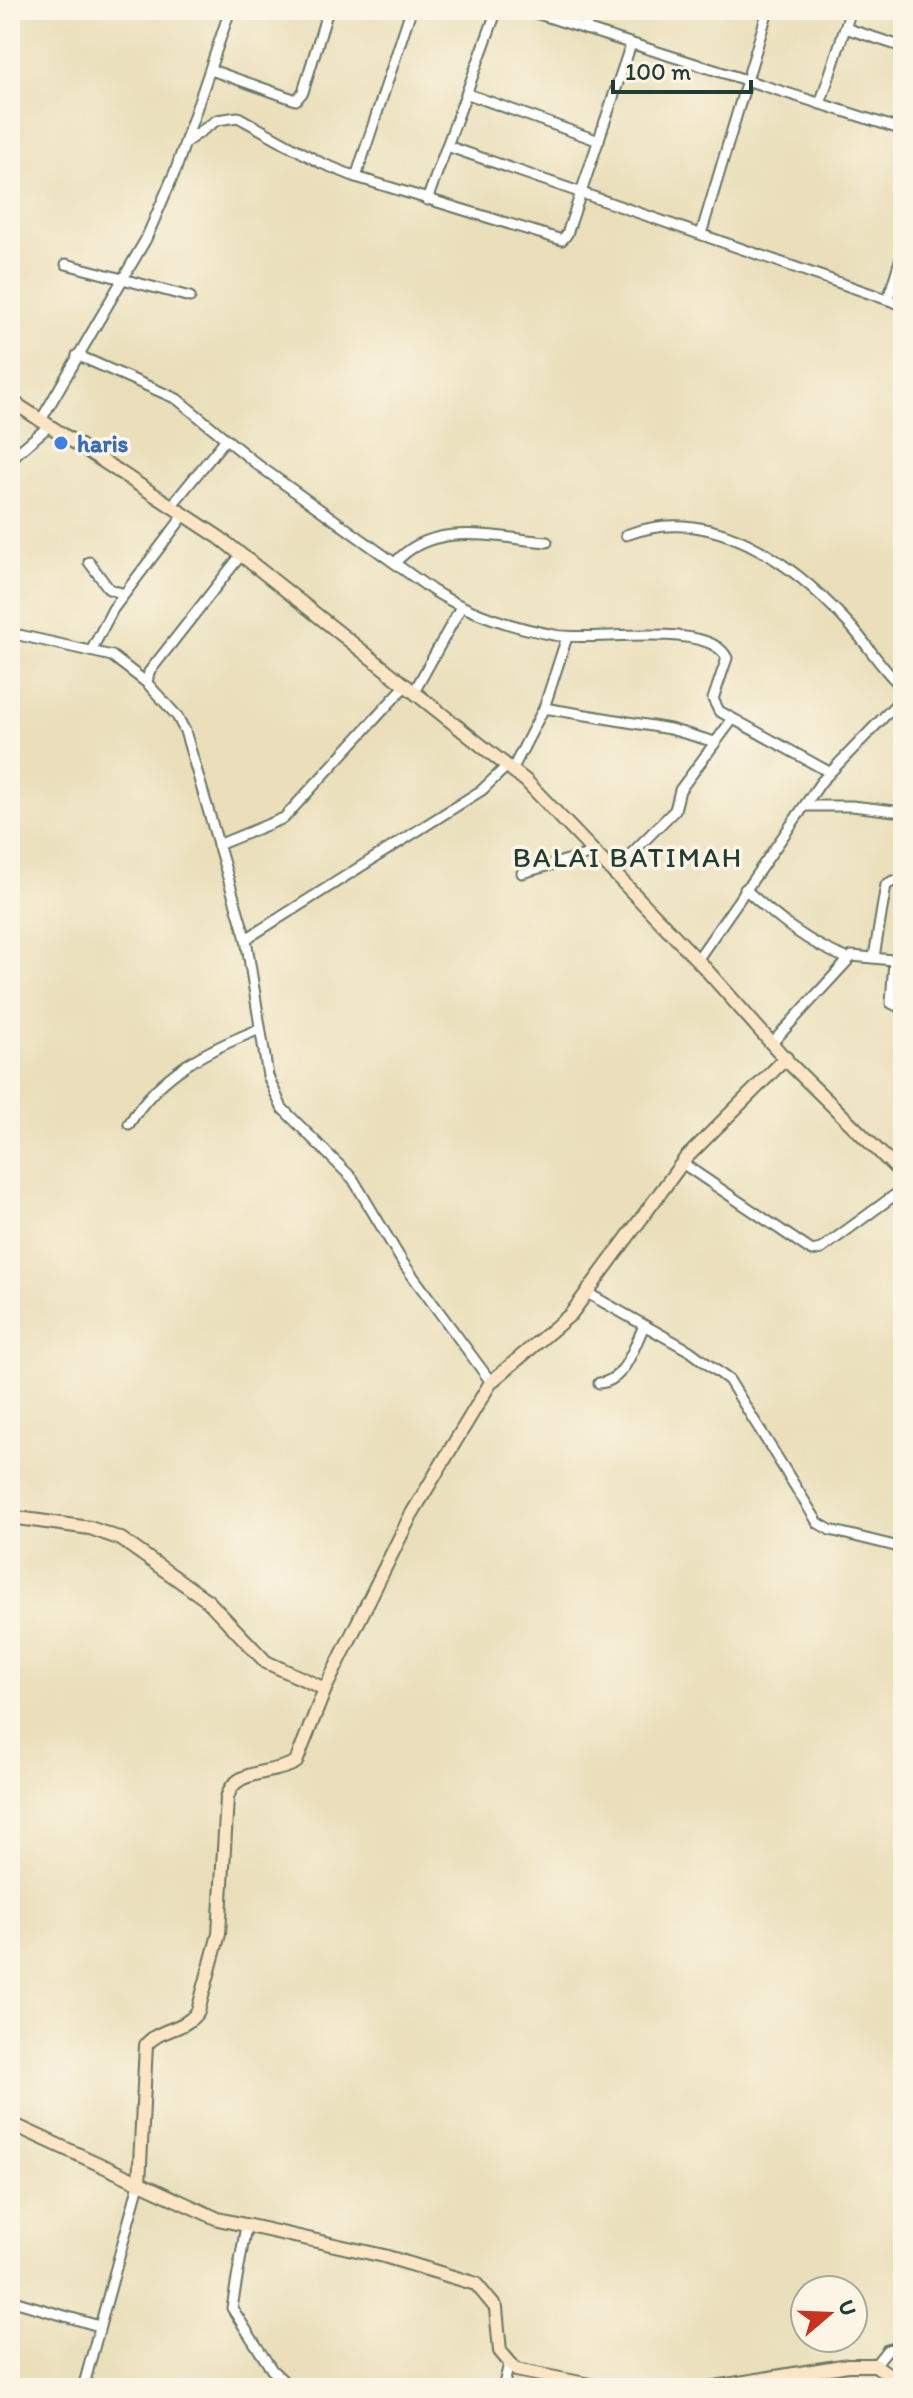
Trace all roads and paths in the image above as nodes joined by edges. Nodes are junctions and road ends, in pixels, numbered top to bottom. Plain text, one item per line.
1 (230, 10) edge
2 (328, 10) edge
3 (411, 10) edge
4 (497, 10) edge
5 (526, 10) edge
6 (591, 10) edge
7 (768, 10) edge
8 (851, 10) edge
9 (845, 28) junction
10 (585, 29) junction
11 (631, 44) junction
12 (903, 47) edge
13 (211, 70) junction
14 (745, 80) junction
15 (468, 94) junction
16 (820, 104) junction
17 (903, 130) edge
18 (599, 141) junction
19 (186, 142) junction
20 (447, 146) junction
21 (356, 177) junction
22 (580, 193) junction
23 (427, 200) junction
24 (701, 234) junction
25 (903, 251) edge
26 (66, 264) dead end
27 (122, 279) junction
28 (190, 297) dead end
29 (888, 299) junction
30 (903, 305) edge
31 (77, 355) junction
32 (10, 400) edge
33 (45, 423) junction
34 (225, 440) junction
35 (10, 465) edge
36 (172, 505) junction
37 (185, 514) junction
38 (626, 535) dead end
39 (547, 542) dead end
40 (241, 555) junction
41 (89, 562) dead end
42 (395, 563) junction
43 (124, 594) junction
44 (461, 607) junction
45 (10, 633) edge
46 (567, 637) junction
47 (91, 651) junction
48 (147, 683) junction
49 (410, 688) junction
50 (903, 688) edge
51 (903, 697) edge
52 (544, 708) junction
53 (732, 720) junction
54 (715, 742) junction
55 (510, 768) junction
56 (829, 772) junction
57 (805, 806) junction
58 (903, 812) edge
59 (218, 845) junction
60 (596, 852) junction
61 (614, 871) junction
62 (522, 873) dead end
63 (903, 883) edge
64 (745, 889) junction
65 (246, 939) junction
66 (874, 957) junction
67 (849, 959) junction
68 (697, 960) junction
69 (899, 960) edge
70 (903, 1009) edge
71 (260, 1029) junction
72 (772, 1043) junction
73 (786, 1058) junction
74 (129, 1124) dead end
75 (682, 1163) junction
76 (903, 1175) edge
77 (903, 1189) edge
78 (589, 1294) junction
79 (644, 1326) junction
80 (491, 1382) junction
81 (599, 1383) dead end
82 (10, 1517) edge
83 (903, 1548) edge
84 (325, 1689) junction
85 (10, 2123) edge
86 (139, 2184) junction
87 (246, 2226) junction
88 (10, 2300) edge
89 (99, 2326) junction
90 (903, 2346) edge
91 (509, 2364) junction
92 (875, 2365) junction
93 (903, 2384) edge
94 (83, 2388) edge
95 (291, 2388) edge
96 (503, 2388) edge
97 (605, 2388) edge
98 (709, 2388) edge

1 - 13 street
2 - 13 street
3 - 21 street
4 - 15 street
5 - 10 street
6 - 10 street
7 - 14 street
8 - 9 street
9 - 12 street
9 - 16 street
10 - 11 street
11 - 14 street
11 - 18 street
13 - 19 street
14 - 16 street
14 - 24 street
15 - 18 street
15 - 20 street
16 - 17 street
18 - 22 street
19 - 21 street
19 - 27 street
20 - 22 street
20 - 23 street
21 - 23 street
22 - 23 street
22 - 24 street
24 - 29 street
25 - 29 street
26 - 27 street
27 - 28 street
27 - 31 street
29 - 30 street
31 - 33 street
31 - 34 street
32 - 33 street
33 - 35 street
33 - 36 street
34 - 36 street
34 - 42 street
36 - 37 street
37 - 40 street
37 - 43 street
38 - 50 street
39 - 42 street
40 - 48 street
40 - 49 street
41 - 43 street
42 - 44 street
43 - 47 street
44 - 46 street
44 - 49 street
45 - 47 street
46 - 52 street
46 - 53 street
47 - 48 street
48 - 59 street
49 - 55 street
49 - 59 street
51 - 56 street
52 - 54 street
52 - 55 street
53 - 54 street
53 - 56 street
54 - 61 street
55 - 60 street
55 - 65 street
56 - 57 street
57 - 58 street
57 - 64 street
59 - 65 street
60 - 61 street
60 - 62 street
61 - 68 street
63 - 66 street
64 - 67 street
64 - 68 street
65 - 71 street
66 - 67 street
66 - 69 street
67 - 72 street
68 - 72 street
69 - 70 street
71 - 74 street
71 - 80 street
72 - 73 street
73 - 75 street
73 - 76 street
75 - 77 street
75 - 78 street
78 - 79 street
78 - 80 street
79 - 81 street
79 - 83 street
80 - 84 street
82 - 84 street
84 - 86 street
85 - 86 street
86 - 87 street
86 - 89 street
87 - 91 street
87 - 95 street
88 - 89 street
89 - 94 street
90 - 92 street
91 - 96 street
91 - 97 street
92 - 93 street
92 - 98 street

